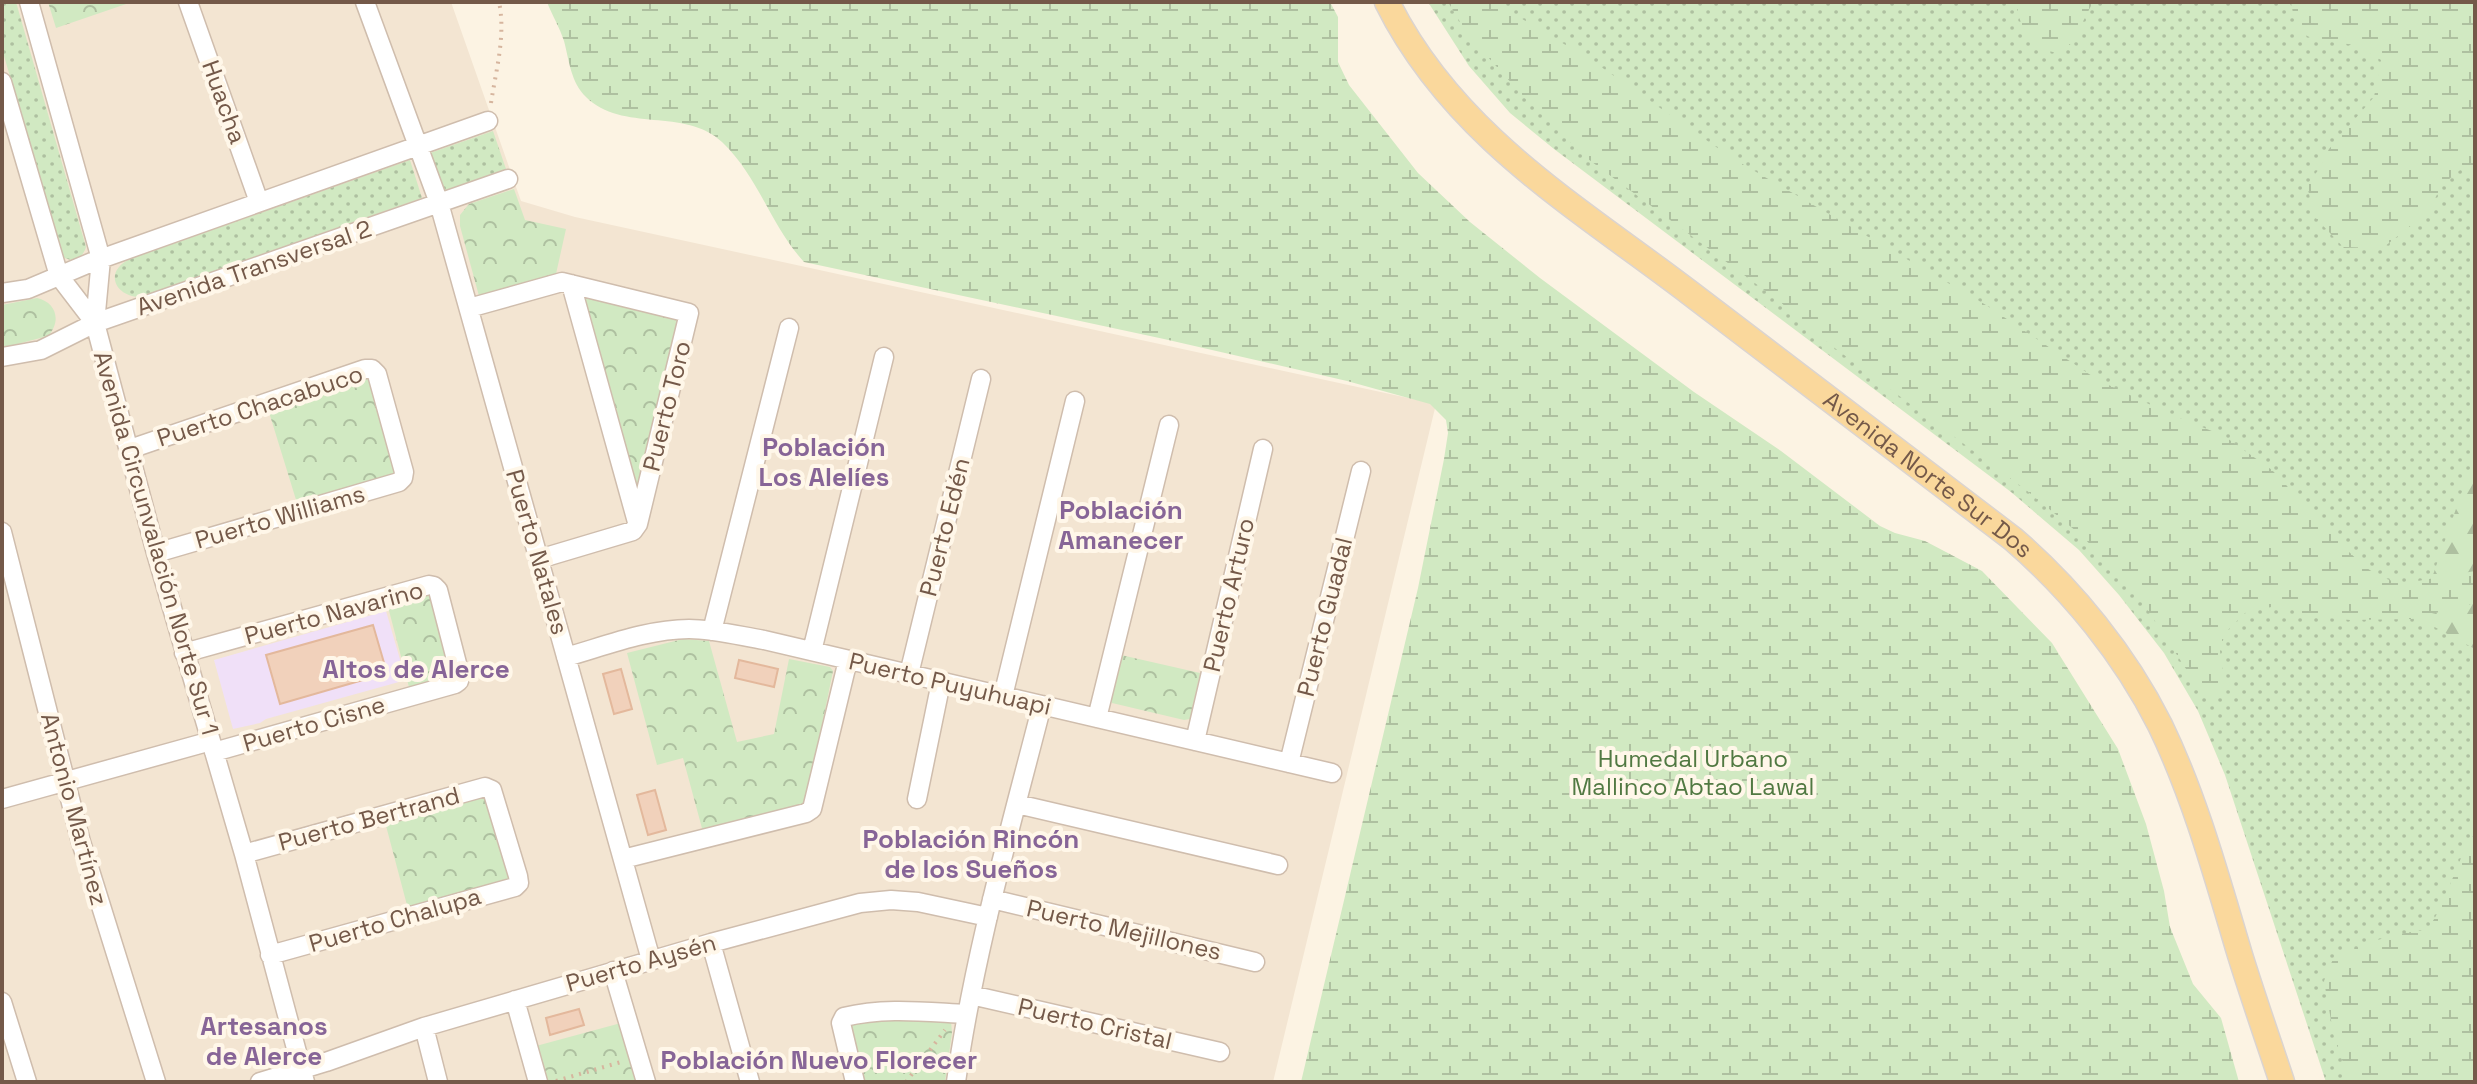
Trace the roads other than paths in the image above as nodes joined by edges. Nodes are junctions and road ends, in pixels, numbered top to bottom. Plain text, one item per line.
1 (29, 2) edge
2 (188, 2) edge
3 (365, 2) edge
4 (1387, 2) edge
5 (2, 82) edge
6 (488, 121) road end
7 (417, 146) junction
8 (21, 147) junction
9 (2, 151) edge
10 (508, 179) dead end
11 (259, 202) junction
12 (439, 203) junction
13 (101, 259) junction
14 (59, 276) junction
15 (571, 284) junction
16 (2, 293) edge
17 (469, 308) junction
18 (95, 323) junction
19 (789, 328) dead end
20 (2, 357) edge
21 (884, 357) dead end
22 (981, 379) dead end
23 (1075, 401) dead end
24 (1169, 425) dead end
25 (130, 449) junction
26 (1263, 449) dead end
27 (1361, 471) dead end
28 (403, 478) joint
29 (638, 524) junction
30 (2, 532) edge
31 (156, 553) junction
32 (539, 559) junction
33 (712, 631) junction
34 (812, 651) junction
35 (184, 653) junction
36 (566, 657) junction
37 (848, 660) junction
38 (909, 674) junction
39 (459, 681) joint
40 (941, 682) junction
41 (1003, 696) junction
42 (1042, 705) junction
43 (1097, 718) junction
44 (1195, 741) junction
45 (212, 746) junction
46 (1289, 763) junction
47 (1332, 773) dead end
48 (65, 782) junction
49 (2, 799) edge
50 (917, 799) dead end
51 (1017, 804) junction
52 (244, 854) junction
53 (623, 859) junction
54 (1278, 865) dead end
55 (519, 883) joint
56 (990, 908) junction
57 (711, 943) junction
58 (270, 955) junction
59 (651, 960) junction
60 (1255, 962) dead end
61 (613, 971) junction
62 (515, 1000) junction
63 (2, 1002) edge
64 (966, 1008) junction
65 (424, 1027) junction
66 (1220, 1052) dead end
67 (303, 1076) edge
68 (27, 1082) edge
69 (156, 1082) edge
70 (260, 1082) edge
71 (438, 1082) edge
72 (538, 1082) edge
73 (646, 1082) edge
74 (750, 1082) edge
75 (855, 1082) edge
76 (956, 1082) edge
77 (2282, 1082) edge

1 - 13 street, Avenida Circunvalación Norte Sur 1
2 - 11 street, Huacha
3 - 7 street, Puerto Natales
4 - 77 main road, Avenida Norte Sur Dos
5 - 8 street
6 - 7 street
7 - 11 street
7 - 12 street, Puerto Natales
8 - 9 street
8 - 14 street
10 - 12 street, Avenida Transversal 2
11 - 13 street
12 - 17 street, Puerto Natales
12 - 18 street, Avenida Transversal 2
13 - 14 street
13 - 18 street, Avenida Circunvalación Norte Sur 1
14 - 16 street
14 - 18 street
15 - 17 street, Puerto Toro
15 - 29 street
15 - 29 street, Puerto Toro
17 - 32 street, Puerto Natales
18 - 20 street, Avenida Transversal 2
18 - 25 street, Avenida Circunvalación Norte Sur 1
19 - 33 street
21 - 34 street
22 - 38 street, Puerto Edén
23 - 41 street
24 - 43 street
25 - 28 street, Puerto Chacabuco
25 - 31 street, Avenida Circunvalación Norte Sur 1
26 - 44 street, Puerto Arturo
27 - 46 street, Puerto Guadal
28 - 31 street, Puerto Williams
29 - 32 street
30 - 48 street, Antonio Martínez
31 - 35 street, Avenida Circunvalación Norte Sur 1
32 - 36 street, Puerto Natales
33 - 34 street, Puerto Puyuhuapi
33 - 36 street, Puerto Puyuhuapi
34 - 37 street, Puerto Puyuhuapi
35 - 39 street, Puerto Navarino
35 - 45 street, Avenida Circunvalación Norte Sur 1
36 - 53 street, Puerto Natales
37 - 38 street, Puerto Puyuhuapi
37 - 53 street
38 - 40 street, Puerto Puyuhuapi
39 - 45 street, Puerto Cisne
40 - 41 street, Puerto Puyuhuapi
40 - 50 street
41 - 42 street, Puerto Puyuhuapi
42 - 43 street, Puerto Puyuhuapi
42 - 51 street
43 - 44 street, Puerto Puyuhuapi
44 - 46 street, Puerto Puyuhuapi
45 - 48 street, Puerto Cisne
45 - 52 street, Avenida Circunvalación Norte Sur 1
46 - 47 street, Puerto Puyuhuapi
48 - 49 street, Puerto Cisne
48 - 69 street, Antonio Martínez
51 - 54 street
51 - 56 street
52 - 55 street, Puerto Bertrand
52 - 58 street, Avenida Circunvalación Norte Sur 1
53 - 59 street, Puerto Natales
55 - 58 street, Puerto Chalupa
56 - 57 street, Puerto Aysén
56 - 60 street, Puerto Mejillones
56 - 64 street
57 - 59 street, Puerto Aysén
57 - 74 street
58 - 67 street, Avenida Circunvalación Norte Sur 1
59 - 61 street, Puerto Aysén
61 - 62 street, Puerto Aysén
61 - 73 street
62 - 65 street, Puerto Aysén
62 - 72 street
63 - 68 street
64 - 66 street, Puerto Cristal
64 - 75 street, Puerto Cristal
64 - 76 street
65 - 67 street, Puerto Aysén
65 - 71 street
67 - 70 street, Puerto Aysén

